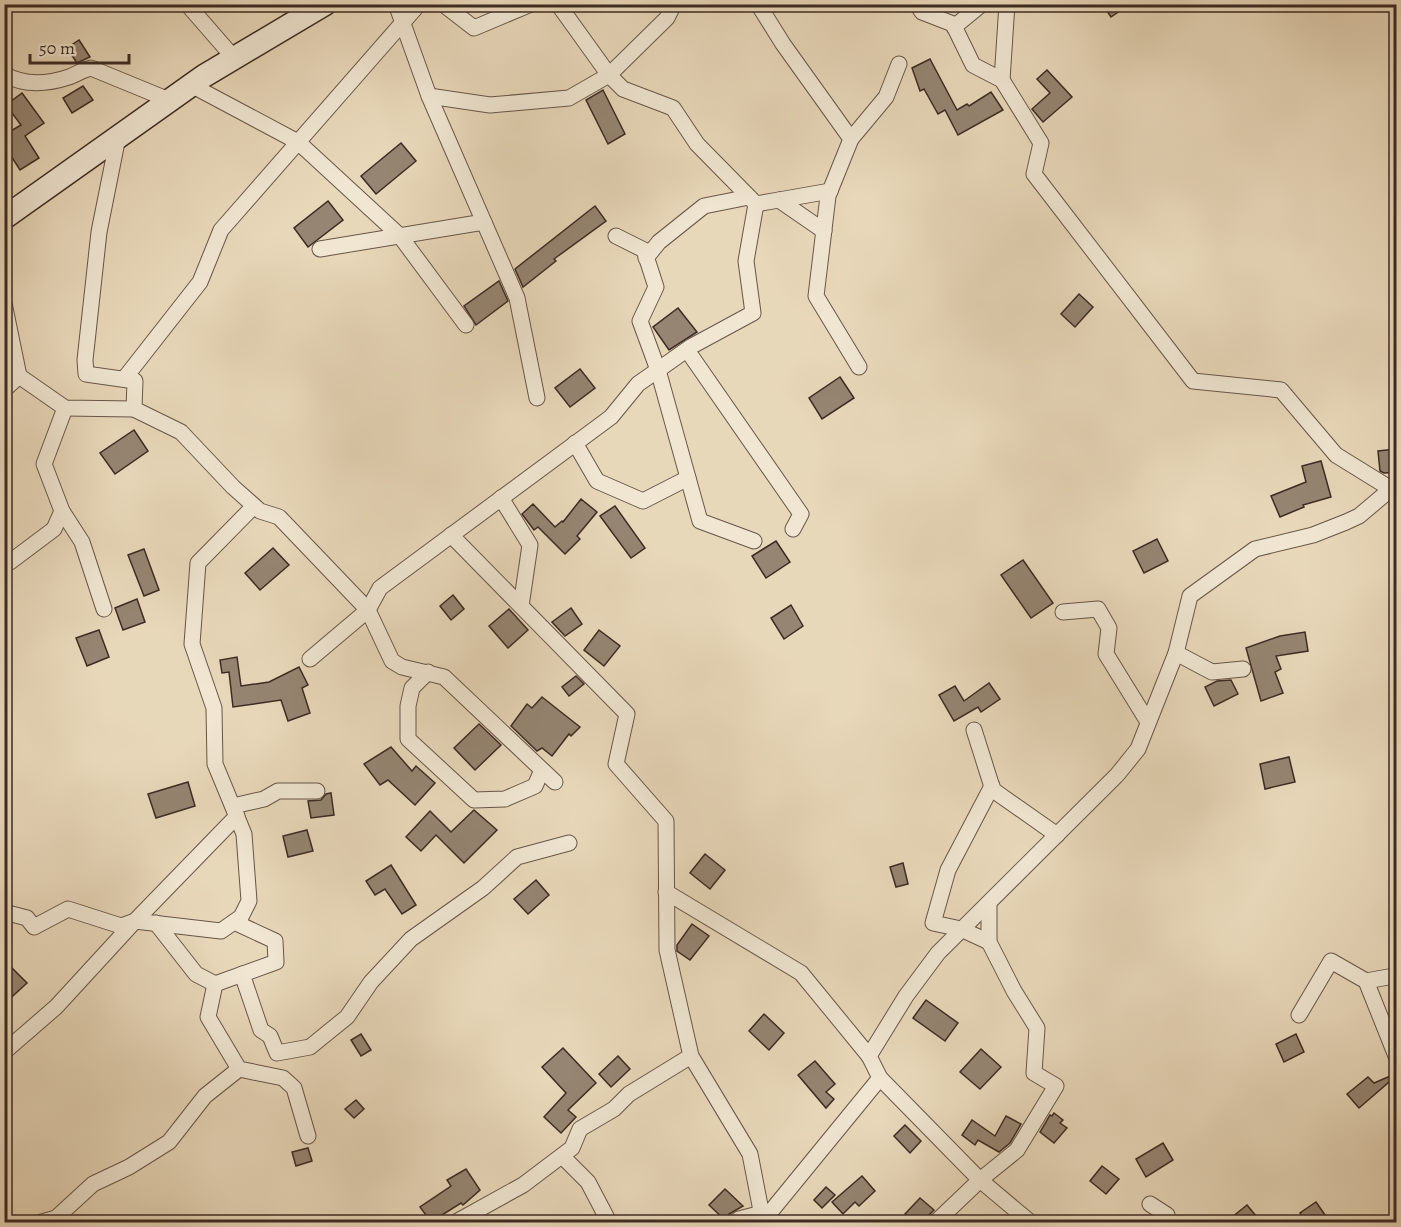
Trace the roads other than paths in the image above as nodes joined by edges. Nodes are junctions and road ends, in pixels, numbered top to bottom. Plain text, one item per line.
1 (187, 4) edge
2 (324, 4) edge
3 (396, 4) edge
4 (419, 4) edge
5 (443, 4) edge
6 (531, 4) edge
7 (558, 4) edge
8 (674, 4) edge
9 (758, 4) edge
10 (917, 4) edge
11 (982, 4) edge
12 (1006, 4) edge
13 (403, 23) junction
14 (954, 27) junction
15 (234, 58) junction
16 (899, 64) dead end
17 (4, 74) edge
18 (609, 75) junction
19 (1002, 80) junction
20 (191, 85) junction
21 (429, 96) junction
22 (169, 100) junction
23 (118, 137) junction
24 (851, 139) junction
25 (298, 142) junction
26 (830, 191) junction
27 (779, 200) junction
28 (752, 201) junction
29 (4, 218) edge
30 (484, 222) junction
31 (824, 231) junction
32 (400, 236) junction
33 (616, 236) dead end
34 (320, 249) dead end
35 (646, 258) junction
36 (4, 303) edge
37 (466, 325) dead end
38 (687, 350) junction
39 (859, 368) dead end
40 (658, 370) junction
41 (20, 376) junction
42 (124, 380) junction
43 (4, 390) edge
44 (537, 398) dead end
45 (64, 408) junction
46 (134, 410) junction
47 (575, 443) junction
48 (688, 478) junction
49 (1394, 488) edge
50 (501, 498) junction
51 (254, 506) junction
52 (62, 511) junction
53 (794, 529) dead end
54 (451, 535) junction
55 (754, 540) dead end
56 (4, 563) edge
57 (521, 606) junction
58 (104, 609) dead end
59 (368, 610) junction
60 (1063, 612) dead end
61 (1176, 653) junction
62 (310, 659) dead end
63 (1243, 669) dead end
64 (428, 672) junction
65 (1148, 722) junction
66 (974, 730) dead end
67 (542, 770) junction
68 (555, 782) dead end
69 (992, 786) junction
70 (317, 791) dead end
71 (235, 811) junction
72 (1057, 835) junction
73 (568, 843) dead end
74 (666, 892) junction
75 (989, 903) junction
76 (4, 912) edge
77 (135, 921) junction
78 (234, 922) junction
79 (156, 923) junction
80 (961, 929) junction
81 (988, 942) junction
82 (242, 974) junction
83 (1396, 974) edge
84 (1366, 981) junction
85 (214, 984) junction
86 (1299, 1015) dead end
87 (4, 1052) edge
88 (691, 1056) junction
89 (869, 1056) junction
90 (1396, 1056) edge
91 (239, 1069) junction
92 (880, 1078) junction
93 (308, 1136) dead end
94 (562, 1156) junction
95 (980, 1180) junction
96 (1150, 1204) dead end
97 (762, 1219) edge
98 (42, 1222) edge
99 (456, 1222) edge
100 (609, 1222) edge
101 (735, 1222) edge
102 (936, 1222) edge
103 (1030, 1222) edge
104 (1169, 1222) edge

1 - 15 street
2 - 15 street
3 - 13 street
4 - 13 street
5 - 6 street
7 - 18 street
8 - 18 street
9 - 24 street
10 - 14 street
11 - 14 street
12 - 19 street
13 - 21 street
13 - 25 street
14 - 19 street
15 - 20 street
16 - 24 street
17 - 22 street
18 - 21 street
18 - 28 street
19 - 49 street
20 - 22 street
20 - 25 street
21 - 30 street
22 - 23 street
23 - 29 street
23 - 42 street
24 - 26 street
25 - 32 street
25 - 42 street
26 - 27 street
26 - 31 street
27 - 28 street
27 - 31 street
28 - 35 street
28 - 38 street
30 - 32 street
30 - 44 street
31 - 39 street
32 - 34 street
32 - 37 street
33 - 35 street
35 - 40 street
36 - 41 street
38 - 40 street
38 - 53 street
40 - 47 street
40 - 48 street
41 - 43 street
41 - 45 street
42 - 46 street
45 - 46 street
45 - 52 street
46 - 51 street
47 - 48 street
47 - 50 street
48 - 55 street
49 - 61 street
50 - 54 street
50 - 57 street
51 - 59 street
51 - 71 street
52 - 56 street
52 - 58 street
54 - 57 street
54 - 59 street
57 - 74 street
59 - 62 street
59 - 64 street
60 - 65 street
61 - 63 street
61 - 65 street
64 - 67 street
64 - 67 street
65 - 72 street
66 - 69 street
67 - 68 street
69 - 72 street
69 - 80 street
70 - 71 street
71 - 77 street
71 - 78 street
72 - 75 street
73 - 82 street
74 - 88 street
74 - 89 street
75 - 80 street
75 - 81 street
76 - 77 street
77 - 79 street
77 - 87 street
78 - 79 street
78 - 82 street
79 - 85 street
80 - 81 street
80 - 89 street
81 - 95 street
82 - 85 street
83 - 84 street
84 - 86 street
84 - 90 street
85 - 91 street
88 - 94 street
88 - 97 street
89 - 92 street
91 - 93 street
91 - 98 street
92 - 95 street
92 - 97 street
94 - 99 street
94 - 100 street
95 - 102 street
95 - 103 street
96 - 104 street
97 - 101 street

